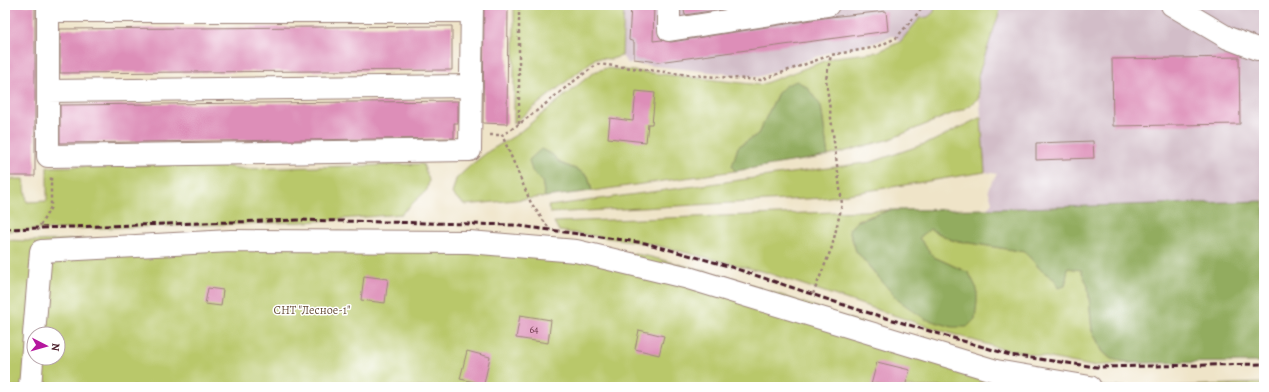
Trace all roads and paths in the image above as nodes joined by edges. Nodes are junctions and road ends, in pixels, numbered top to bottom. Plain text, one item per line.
1 (519, 5) edge
2 (669, 5) edge
3 (828, 5) edge
4 (925, 5) edge
5 (1172, 5) edge
6 (48, 8) edge
7 (472, 8) edge
8 (1257, 49) dead end
9 (831, 55) junction
10 (471, 86) junction
11 (48, 91) junction
12 (519, 125) junction
13 (48, 156) junction
14 (550, 230) dead end
15 (41, 251) junction
16 (816, 316) junction
17 (35, 326) edge
18 (32, 366) edge
19 (30, 387) edge
20 (1090, 387) edge

1 - 12 path
2 - 3 lane
4 - 9 path
5 - 8 lane
6 - 7 lane
6 - 11 lane
7 - 10 lane
9 - 12 path
9 - 16 path
10 - 11 lane
10 - 13 lane
11 - 13 lane
12 - 14 path
13 - 15 path
15 - 16 lane
15 - 17 lane
16 - 20 lane
18 - 19 lane

